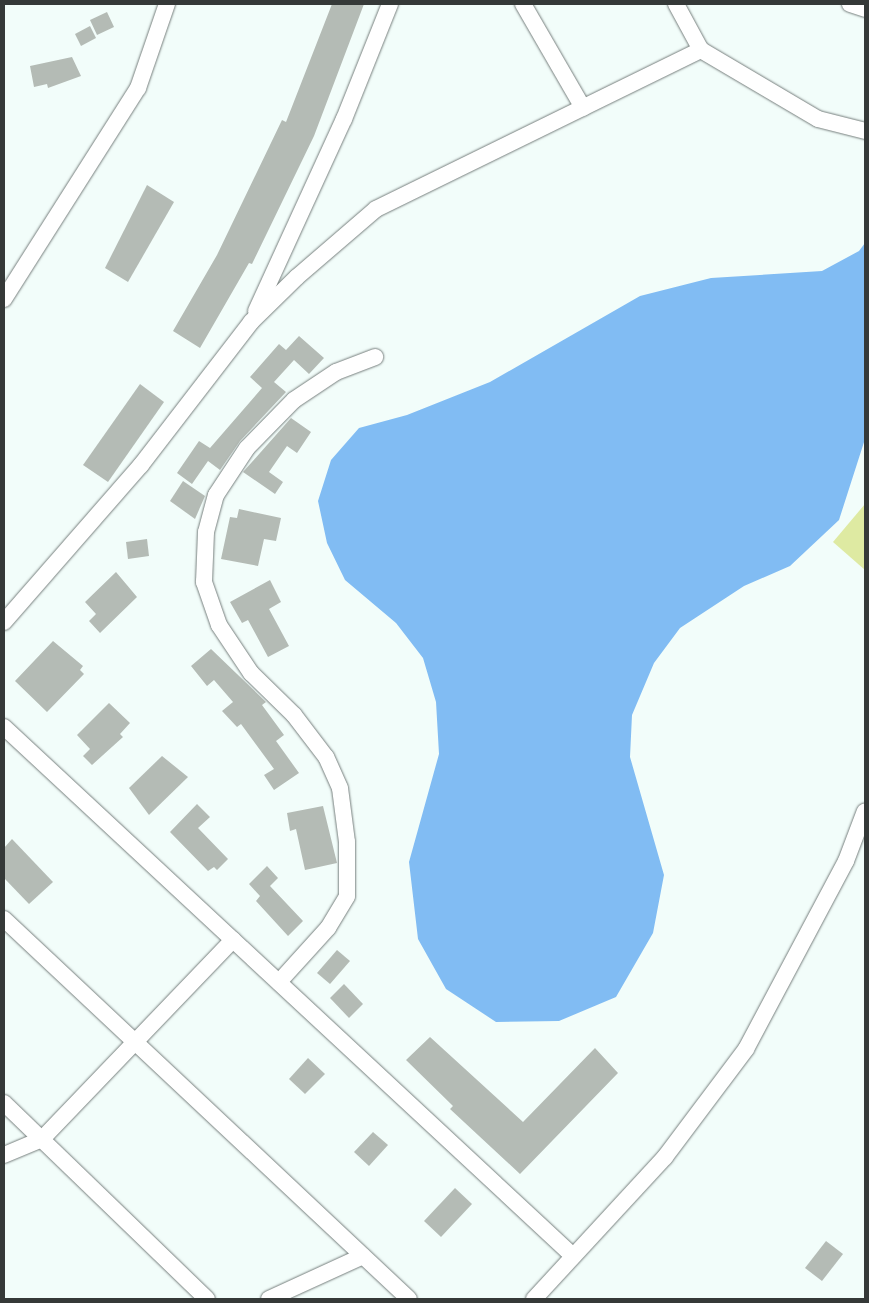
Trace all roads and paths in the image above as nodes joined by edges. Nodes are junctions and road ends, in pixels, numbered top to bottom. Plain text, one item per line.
1 (167, 4) edge
2 (390, 4) edge
3 (524, 4) edge
4 (676, 4) edge
5 (850, 4) edge
6 (865, 9) edge
7 (701, 50) junction
8 (583, 108) junction
9 (865, 131) edge
10 (4, 299) edge
11 (251, 322) junction
12 (375, 357) dead end
13 (4, 622) edge
14 (4, 727) edge
15 (865, 812) edge
16 (4, 919) edge
17 (233, 940) junction
18 (278, 982) junction
19 (136, 1044) junction
20 (4, 1103) edge
21 (42, 1139) junction
22 (4, 1155) edge
23 (572, 1255) junction
24 (363, 1256) junction
25 (208, 1299) edge
26 (269, 1299) edge
27 (409, 1299) edge
28 (534, 1299) edge

1 - 10 street
2 - 11 street
3 - 8 street
4 - 7 street
5 - 6 street
7 - 8 street
7 - 9 street
8 - 11 street
11 - 13 street
12 - 18 street
14 - 17 street
15 - 23 street
16 - 19 street
17 - 18 street
17 - 19 street
18 - 23 street
19 - 21 street
19 - 24 street
20 - 21 street
21 - 22 street
21 - 25 street
23 - 28 street
24 - 26 street
24 - 27 street

